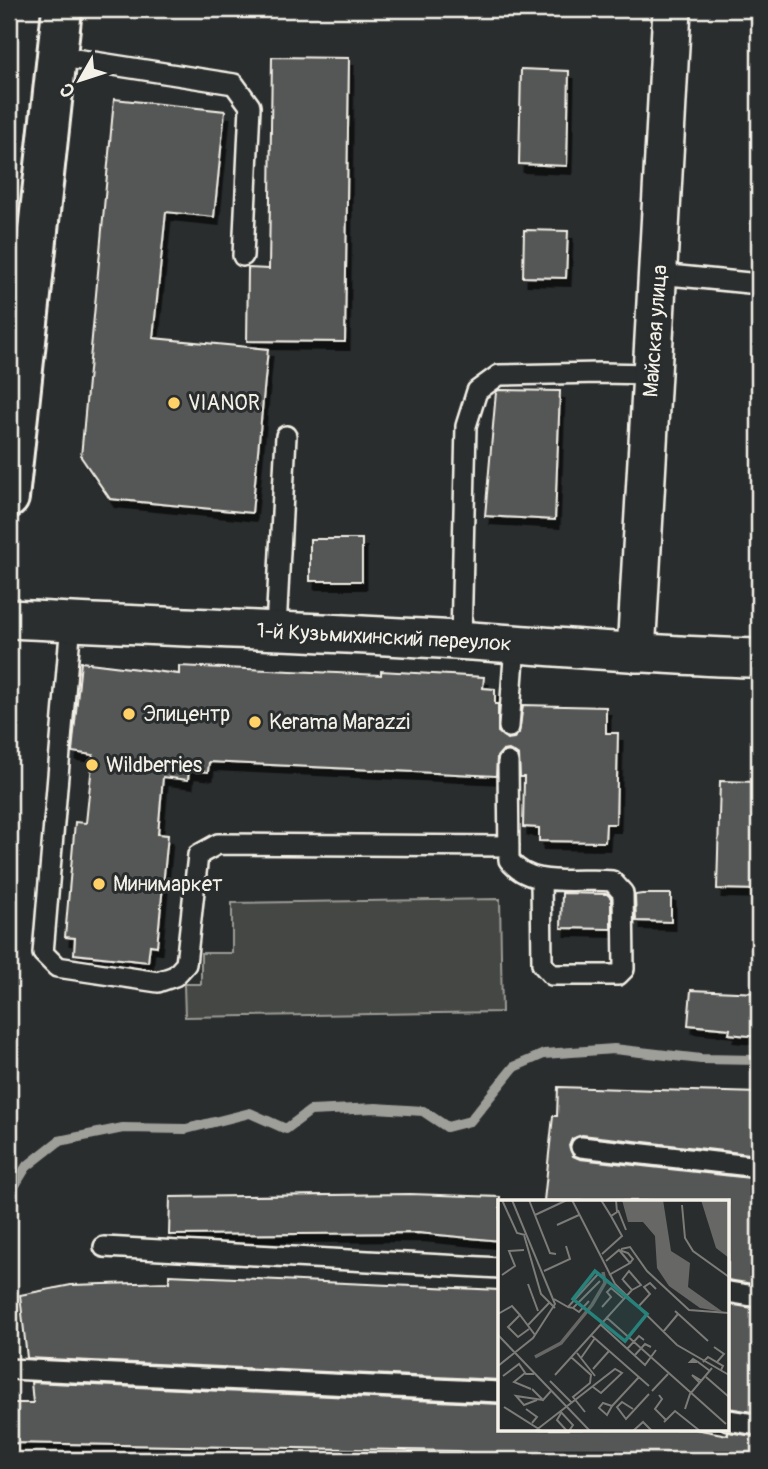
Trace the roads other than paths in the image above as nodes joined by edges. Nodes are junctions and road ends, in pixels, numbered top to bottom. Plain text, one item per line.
1 (62, 9) edge
2 (672, 9) edge
3 (57, 56) junction
4 (22, 250) edge
5 (243, 256) dead end
6 (659, 274) junction
7 (759, 284) edge
8 (651, 374) junction
9 (286, 436) dead end
10 (9, 498) edge
11 (9, 619) edge
12 (71, 622) junction
13 (276, 629) junction
14 (461, 640) junction
15 (515, 644) junction
16 (636, 653) junction
17 (759, 658) edge
18 (509, 727) dead end
19 (508, 762) dead end
20 (509, 846) junction
21 (541, 879) junction
22 (581, 1147) dead end
23 (759, 1167) edge
24 (104, 1247) dead end
25 (498, 1268) edge
26 (730, 1292) edge
27 (759, 1297) edge
28 (9, 1369) edge
29 (498, 1392) edge
30 (730, 1420) edge
31 (759, 1424) edge

1 - 3 main road
2 - 6 street, Майская улица
3 - 4 main road
3 - 5 lane
4 - 10 main road
6 - 7 lane
6 - 8 street, Майская улица
8 - 14 lane
8 - 16 street, Майская улица
9 - 13 lane
11 - 12 street, 1-й Кузьмихинский переулок
12 - 13 street, 1-й Кузьмихинский переулок
12 - 20 lane
13 - 14 street, 1-й Кузьмихинский переулок
14 - 15 street, 1-й Кузьмихинский переулок
15 - 16 street, 1-й Кузьмихинский переулок
15 - 18 lane
16 - 17 street, 1-й Кузьмихинский переулок
19 - 20 lane
20 - 21 lane
21 - 21 lane
22 - 23 lane
24 - 25 lane
26 - 27 lane
28 - 29 lane
30 - 31 lane

